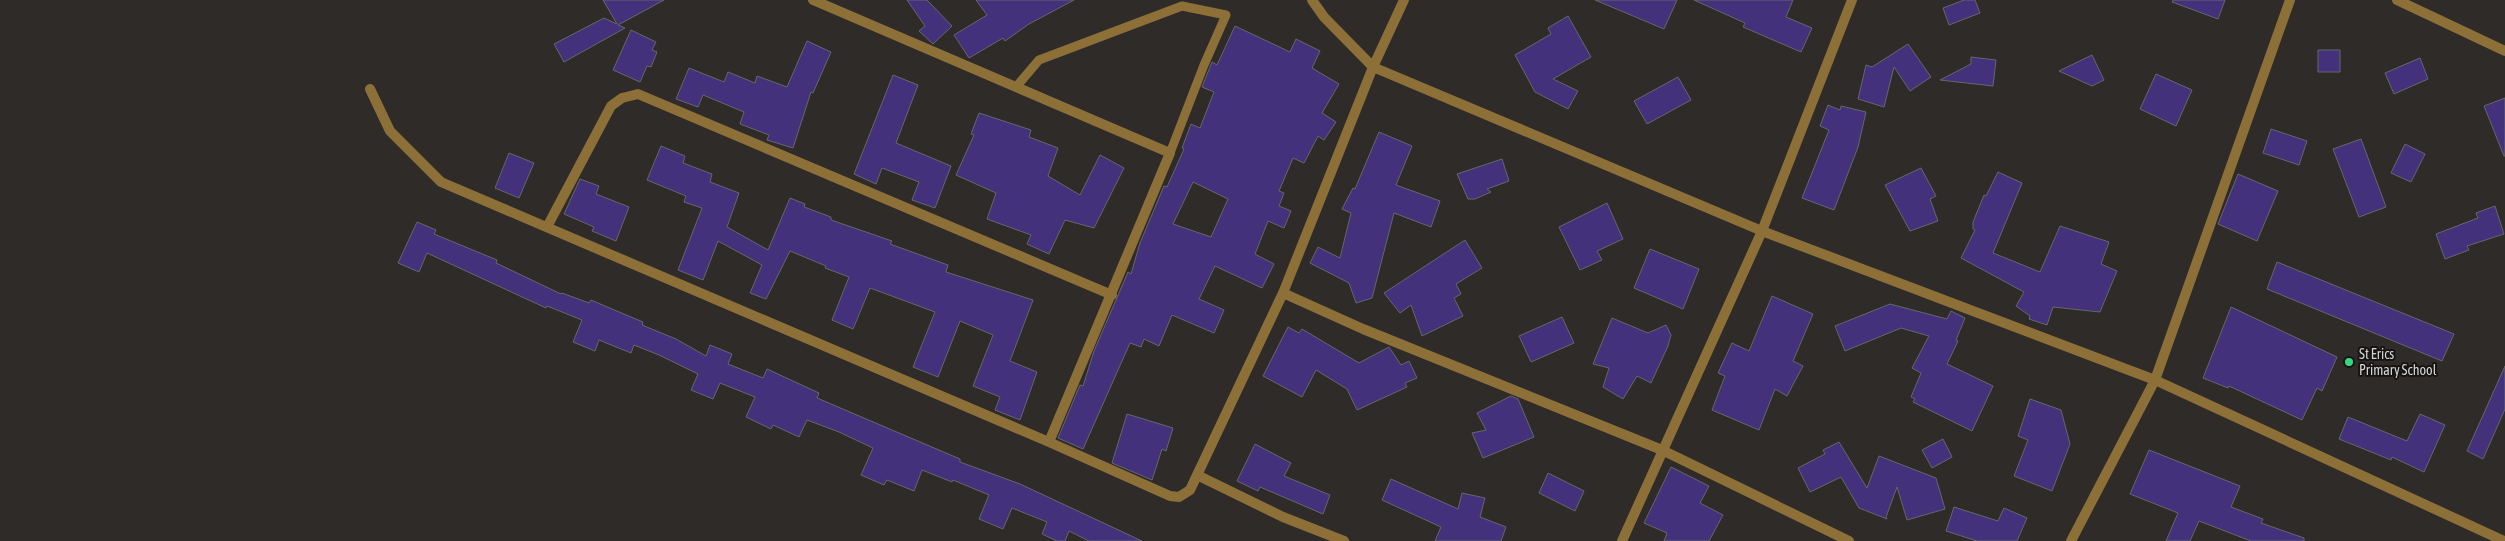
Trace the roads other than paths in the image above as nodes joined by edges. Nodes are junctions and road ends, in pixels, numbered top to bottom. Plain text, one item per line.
1 (813, 0) edge
2 (1312, 0) edge
3 (1404, 0) edge
4 (2290, 0) edge
5 (2397, 0) edge
6 (1849, 1) edge
7 (2505, 51) edge
8 (1373, 66) junction
9 (1016, 87) junction
10 (370, 89) dead end
11 (1170, 153) junction
12 (547, 227) junction
13 (1762, 231) junction
14 (1283, 293) junction
15 (1112, 295) junction
16 (2155, 380) junction
17 (1049, 442) junction
18 (1662, 450) junction
19 (1197, 475) junction
20 (1344, 541) edge
21 (1622, 541) edge
22 (1849, 541) edge
23 (2071, 541) edge
24 (2504, 541) edge

1 - 9 street
2 - 8 street
3 - 8 street
4 - 16 street
5 - 7 street
6 - 13 street
8 - 13 street
8 - 14 street
9 - 11 street
9 - 11 lane
10 - 12 street
11 - 15 street
12 - 15 street
12 - 17 street
13 - 16 street
13 - 18 street
14 - 18 street
14 - 19 street
15 - 17 street
16 - 23 street
16 - 24 street
17 - 19 street
18 - 21 street
18 - 22 street
19 - 20 street

